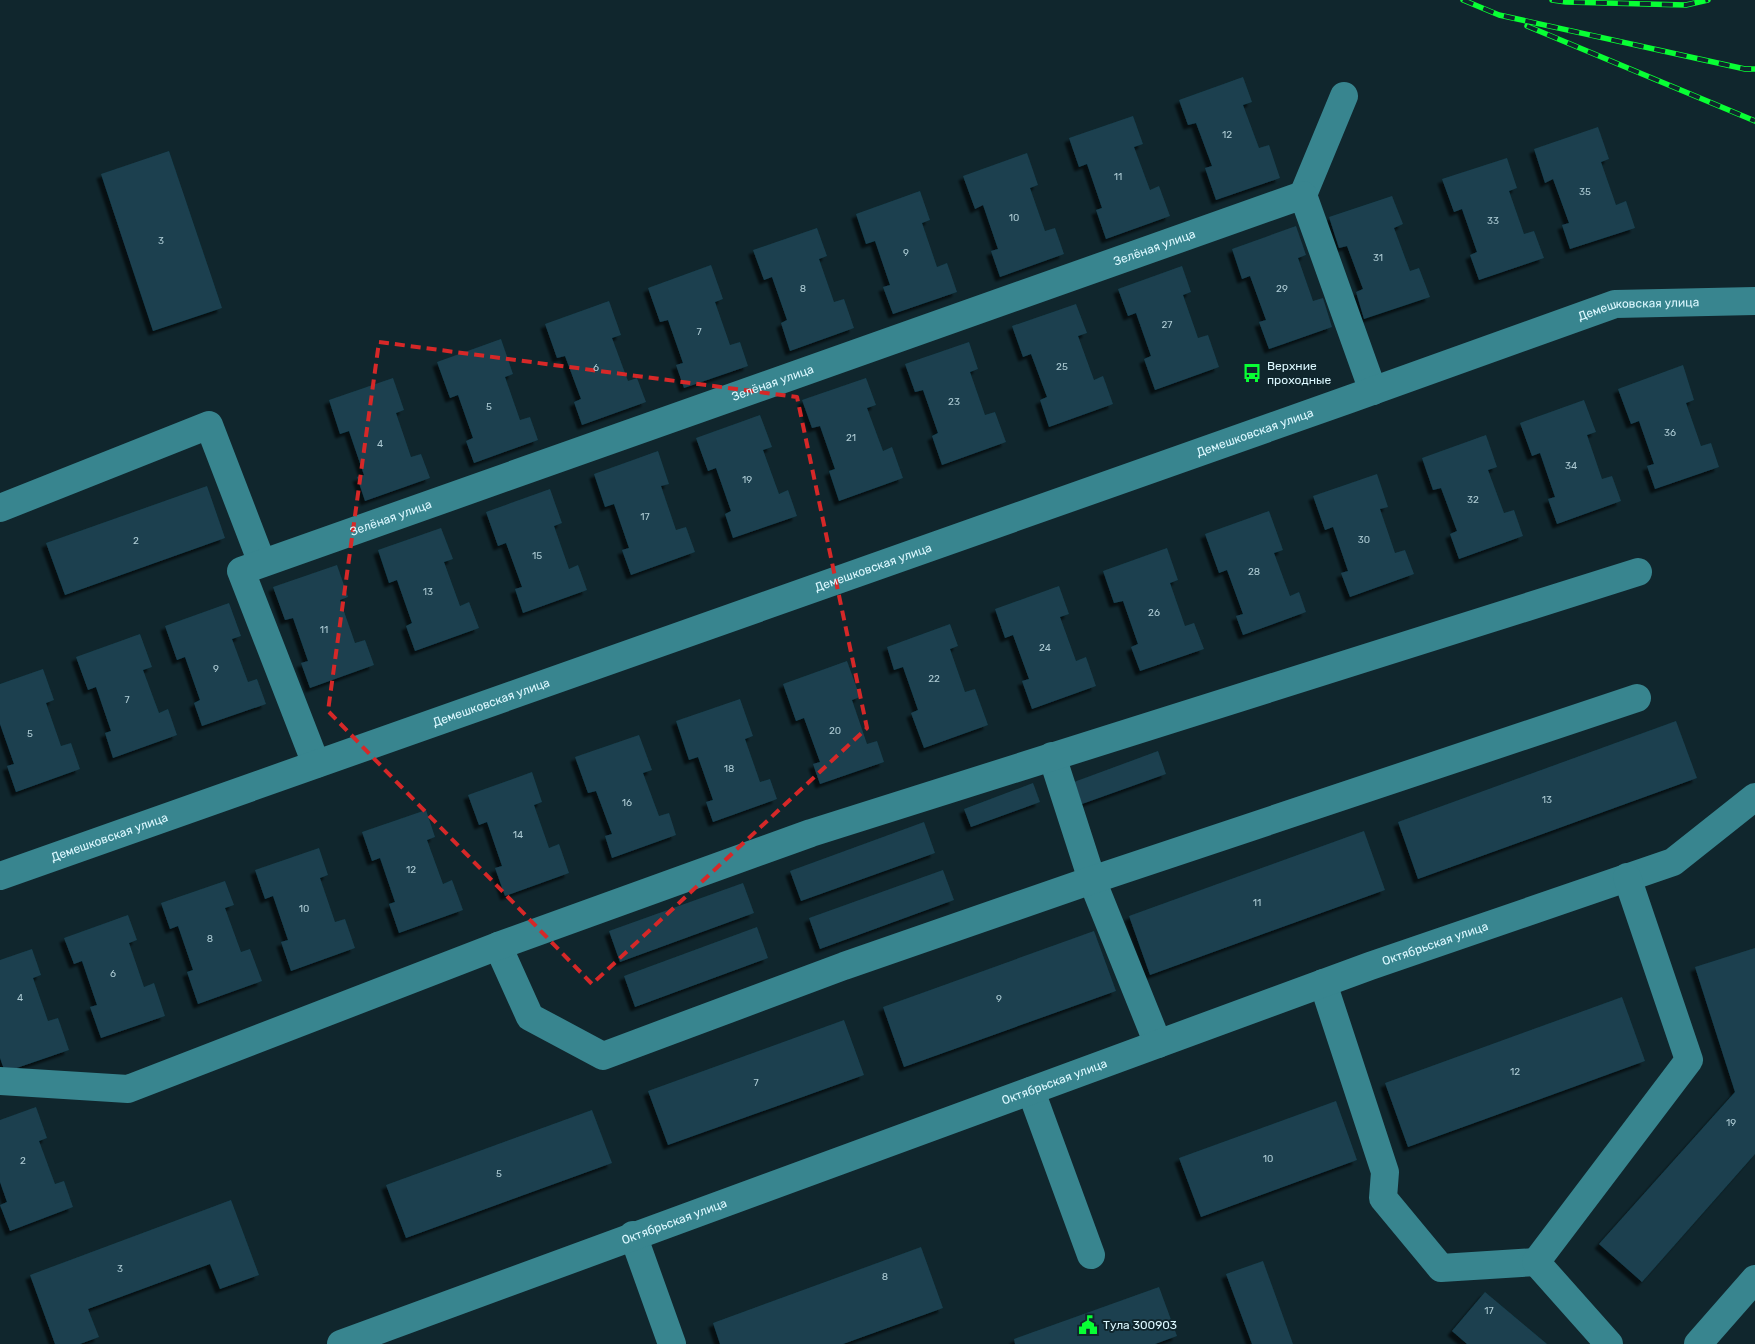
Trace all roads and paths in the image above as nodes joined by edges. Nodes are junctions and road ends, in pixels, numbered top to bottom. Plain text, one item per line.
1 (1344, 96) dead end
2 (1303, 195) junction
3 (1755, 301) edge
4 (1373, 391) junction
5 (0, 508) edge
6 (262, 563) junction
7 (1638, 572) dead end
8 (1637, 698) dead end
9 (1052, 756) junction
10 (316, 764) junction
11 (1755, 797) edge
12 (0, 876) edge
13 (1628, 877) junction
14 (1092, 880) junction
15 (498, 946) junction
16 (1323, 983) junction
17 (1158, 1044) junction
18 (0, 1081) edge
19 (1032, 1091) junction
20 (633, 1235) junction
21 (1091, 1255) dead end
22 (1536, 1262) junction
23 (1755, 1279) edge
24 (340, 1344) edge
25 (672, 1344) edge
26 (1609, 1344) edge
27 (1698, 1344) edge

1 - 2 street
2 - 4 street
2 - 6 street, Зелёная улица
3 - 4 street, Демешковская улица
4 - 10 street, Демешковская улица
5 - 6 street
6 - 10 street, Зелёная улица
7 - 9 street
8 - 14 street
9 - 14 street
9 - 15 street
10 - 12 street, Демешковская улица
11 - 13 street, Октябрьская улица
13 - 16 street, Октябрьская улица
13 - 22 street
14 - 15 street
14 - 17 street
15 - 18 street
16 - 17 street, Октябрьская улица
16 - 22 street
17 - 19 street, Октябрьская улица
19 - 20 street, Октябрьская улица
19 - 21 street
20 - 24 street, Октябрьская улица
20 - 25 street
22 - 26 street
23 - 27 street

